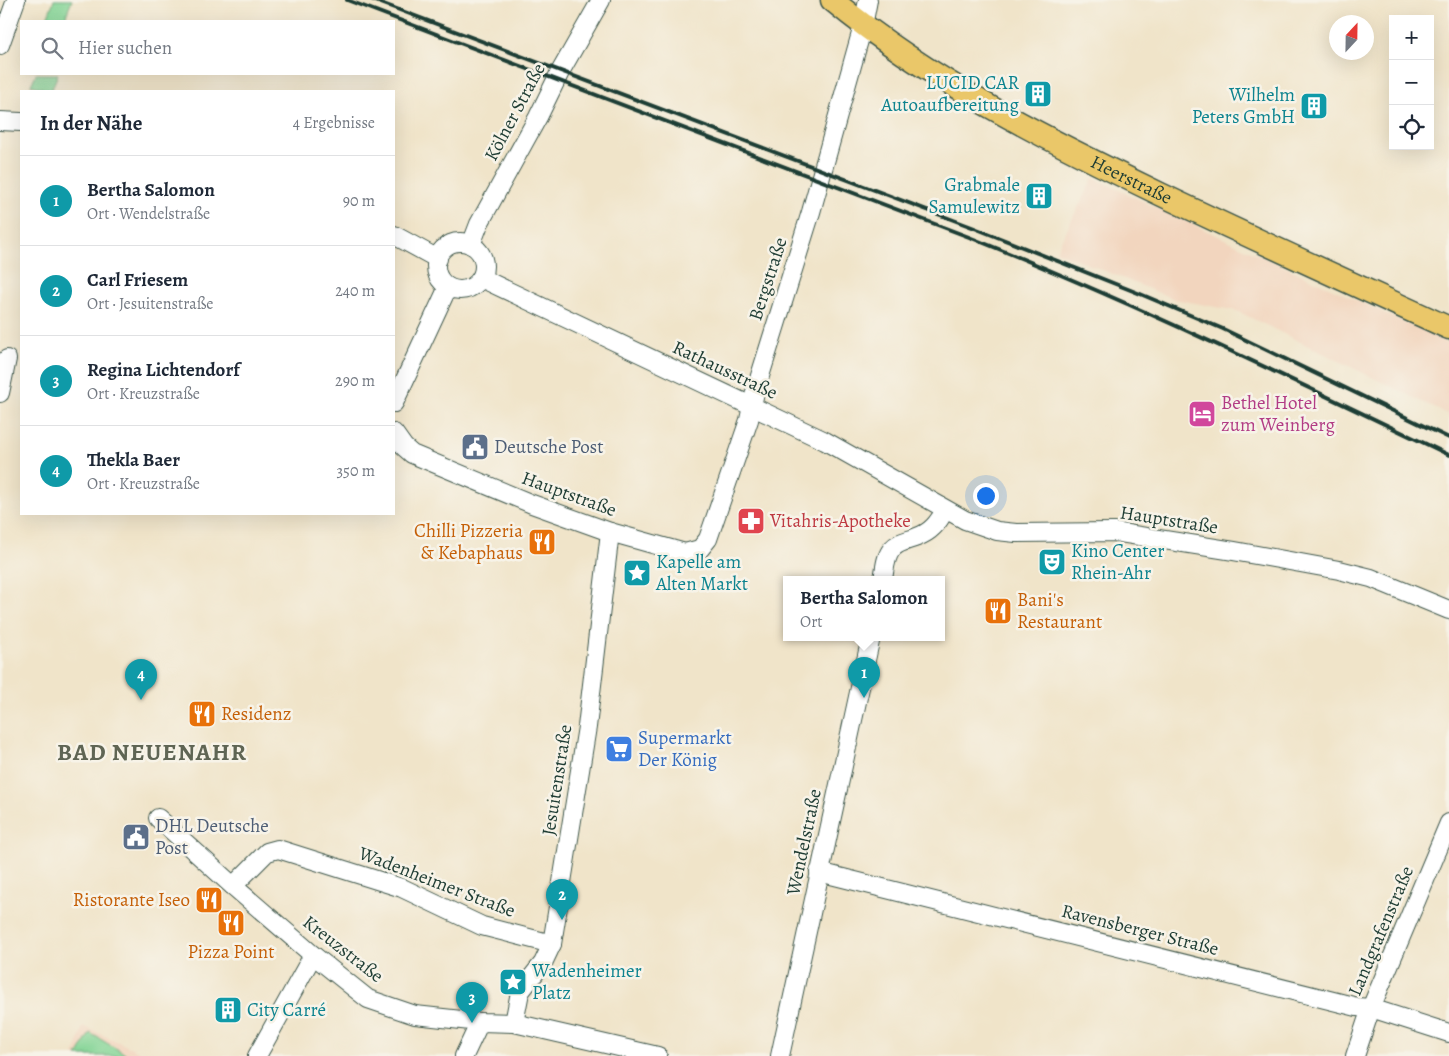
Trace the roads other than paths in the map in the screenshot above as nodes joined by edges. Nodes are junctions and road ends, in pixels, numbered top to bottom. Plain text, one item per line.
1 (16, 0) edge
2 (601, 0) edge
3 (832, 0) edge
4 (868, 0) edge
5 (863, 26) junction
6 (0, 45) edge
7 (0, 121) edge
8 (20, 122) edge
9 (395, 236) edge
10 (471, 245) junction
11 (438, 259) junction
12 (481, 278) junction
13 (448, 287) junction
14 (1449, 328) edge
15 (10, 356) edge
16 (0, 393) edge
17 (395, 401) edge
18 (752, 407) junction
19 (395, 434) edge
20 (945, 510) junction
21 (610, 532) junction
22 (685, 553) joint
23 (884, 576) edge
24 (1449, 610) edge
25 (870, 641) edge
26 (158, 818) dead end
27 (1449, 823) edge
28 (818, 872) junction
29 (233, 886) junction
30 (552, 944) junction
31 (313, 955) junction
32 (1371, 1008) junction
33 (480, 1022) junction
34 (514, 1023) junction
35 (1449, 1033) edge
36 (257, 1056) edge
37 (464, 1056) edge
38 (658, 1056) edge
39 (780, 1056) edge
40 (1355, 1056) edge

1 - 6 street
2 - 10 street, Kölner Straße
3 - 5 main road, Heerstraße
4 - 5 street, Bergstraße
5 - 14 main road, Heerstraße
5 - 18 street, Bergstraße
7 - 8 street
9 - 11 street
10 - 11 street
10 - 12 street
11 - 13 street
12 - 13 street
12 - 18 street, Rathausstraße
13 - 17 street
15 - 16 street
18 - 20 street, Rathausstraße
18 - 22 street, Bergstraße
19 - 21 street, Hauptstraße
20 - 23 street
20 - 24 street, Hauptstraße
21 - 22 street, Hauptstraße
21 - 30 street, Jesuitenstraße
25 - 28 street, Wendelstraße
26 - 29 street, Kreuzstraße
27 - 32 street, Landgrafenstraße
28 - 32 street, Ravensberger Straße
28 - 39 street, Wendelstraße
29 - 30 street, Wadenheimer Straße
29 - 31 street, Kreuzstraße
30 - 34 street, Jesuitenstraße
31 - 33 street, Kreuzstraße
31 - 36 street
32 - 35 street, Ravensberger Straße
32 - 40 street, Landgrafenstraße
33 - 34 street, Kreuzstraße
33 - 37 street
34 - 38 street, Kreuzstraße

